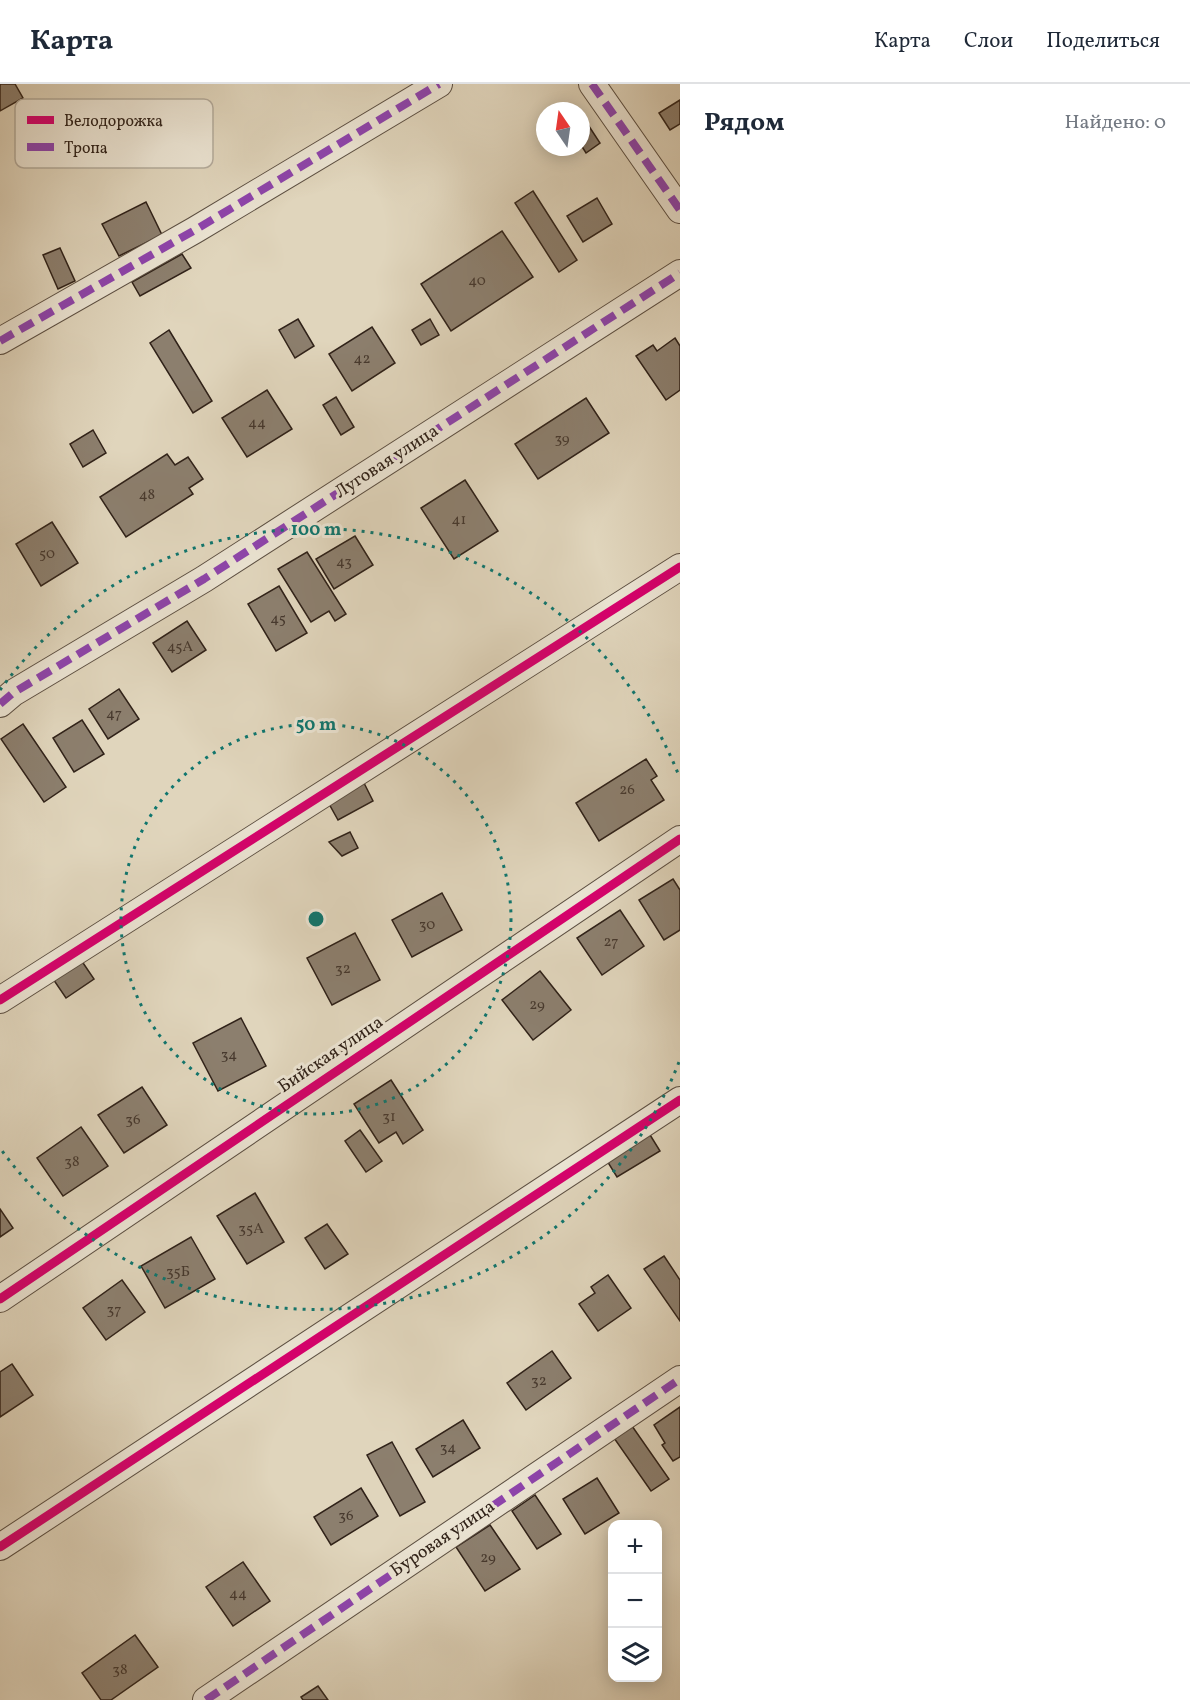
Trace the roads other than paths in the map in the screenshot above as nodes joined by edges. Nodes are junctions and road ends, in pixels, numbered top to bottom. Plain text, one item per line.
1 (439, 84) edge
2 (592, 84) edge
3 (680, 210) edge
4 (680, 273) edge
5 (0, 341) edge
6 (680, 567) edge
7 (0, 704) edge
8 (680, 839) edge
9 (0, 1000) edge
10 (680, 1100) edge
11 (0, 1299) edge
12 (680, 1379) edge
13 (0, 1547) edge
14 (206, 1700) edge

1 - 5 street
2 - 3 street
4 - 7 street, Луговая улица
6 - 9 street
8 - 11 street, Бийская улица
10 - 13 street
12 - 14 street, Буровая улица

